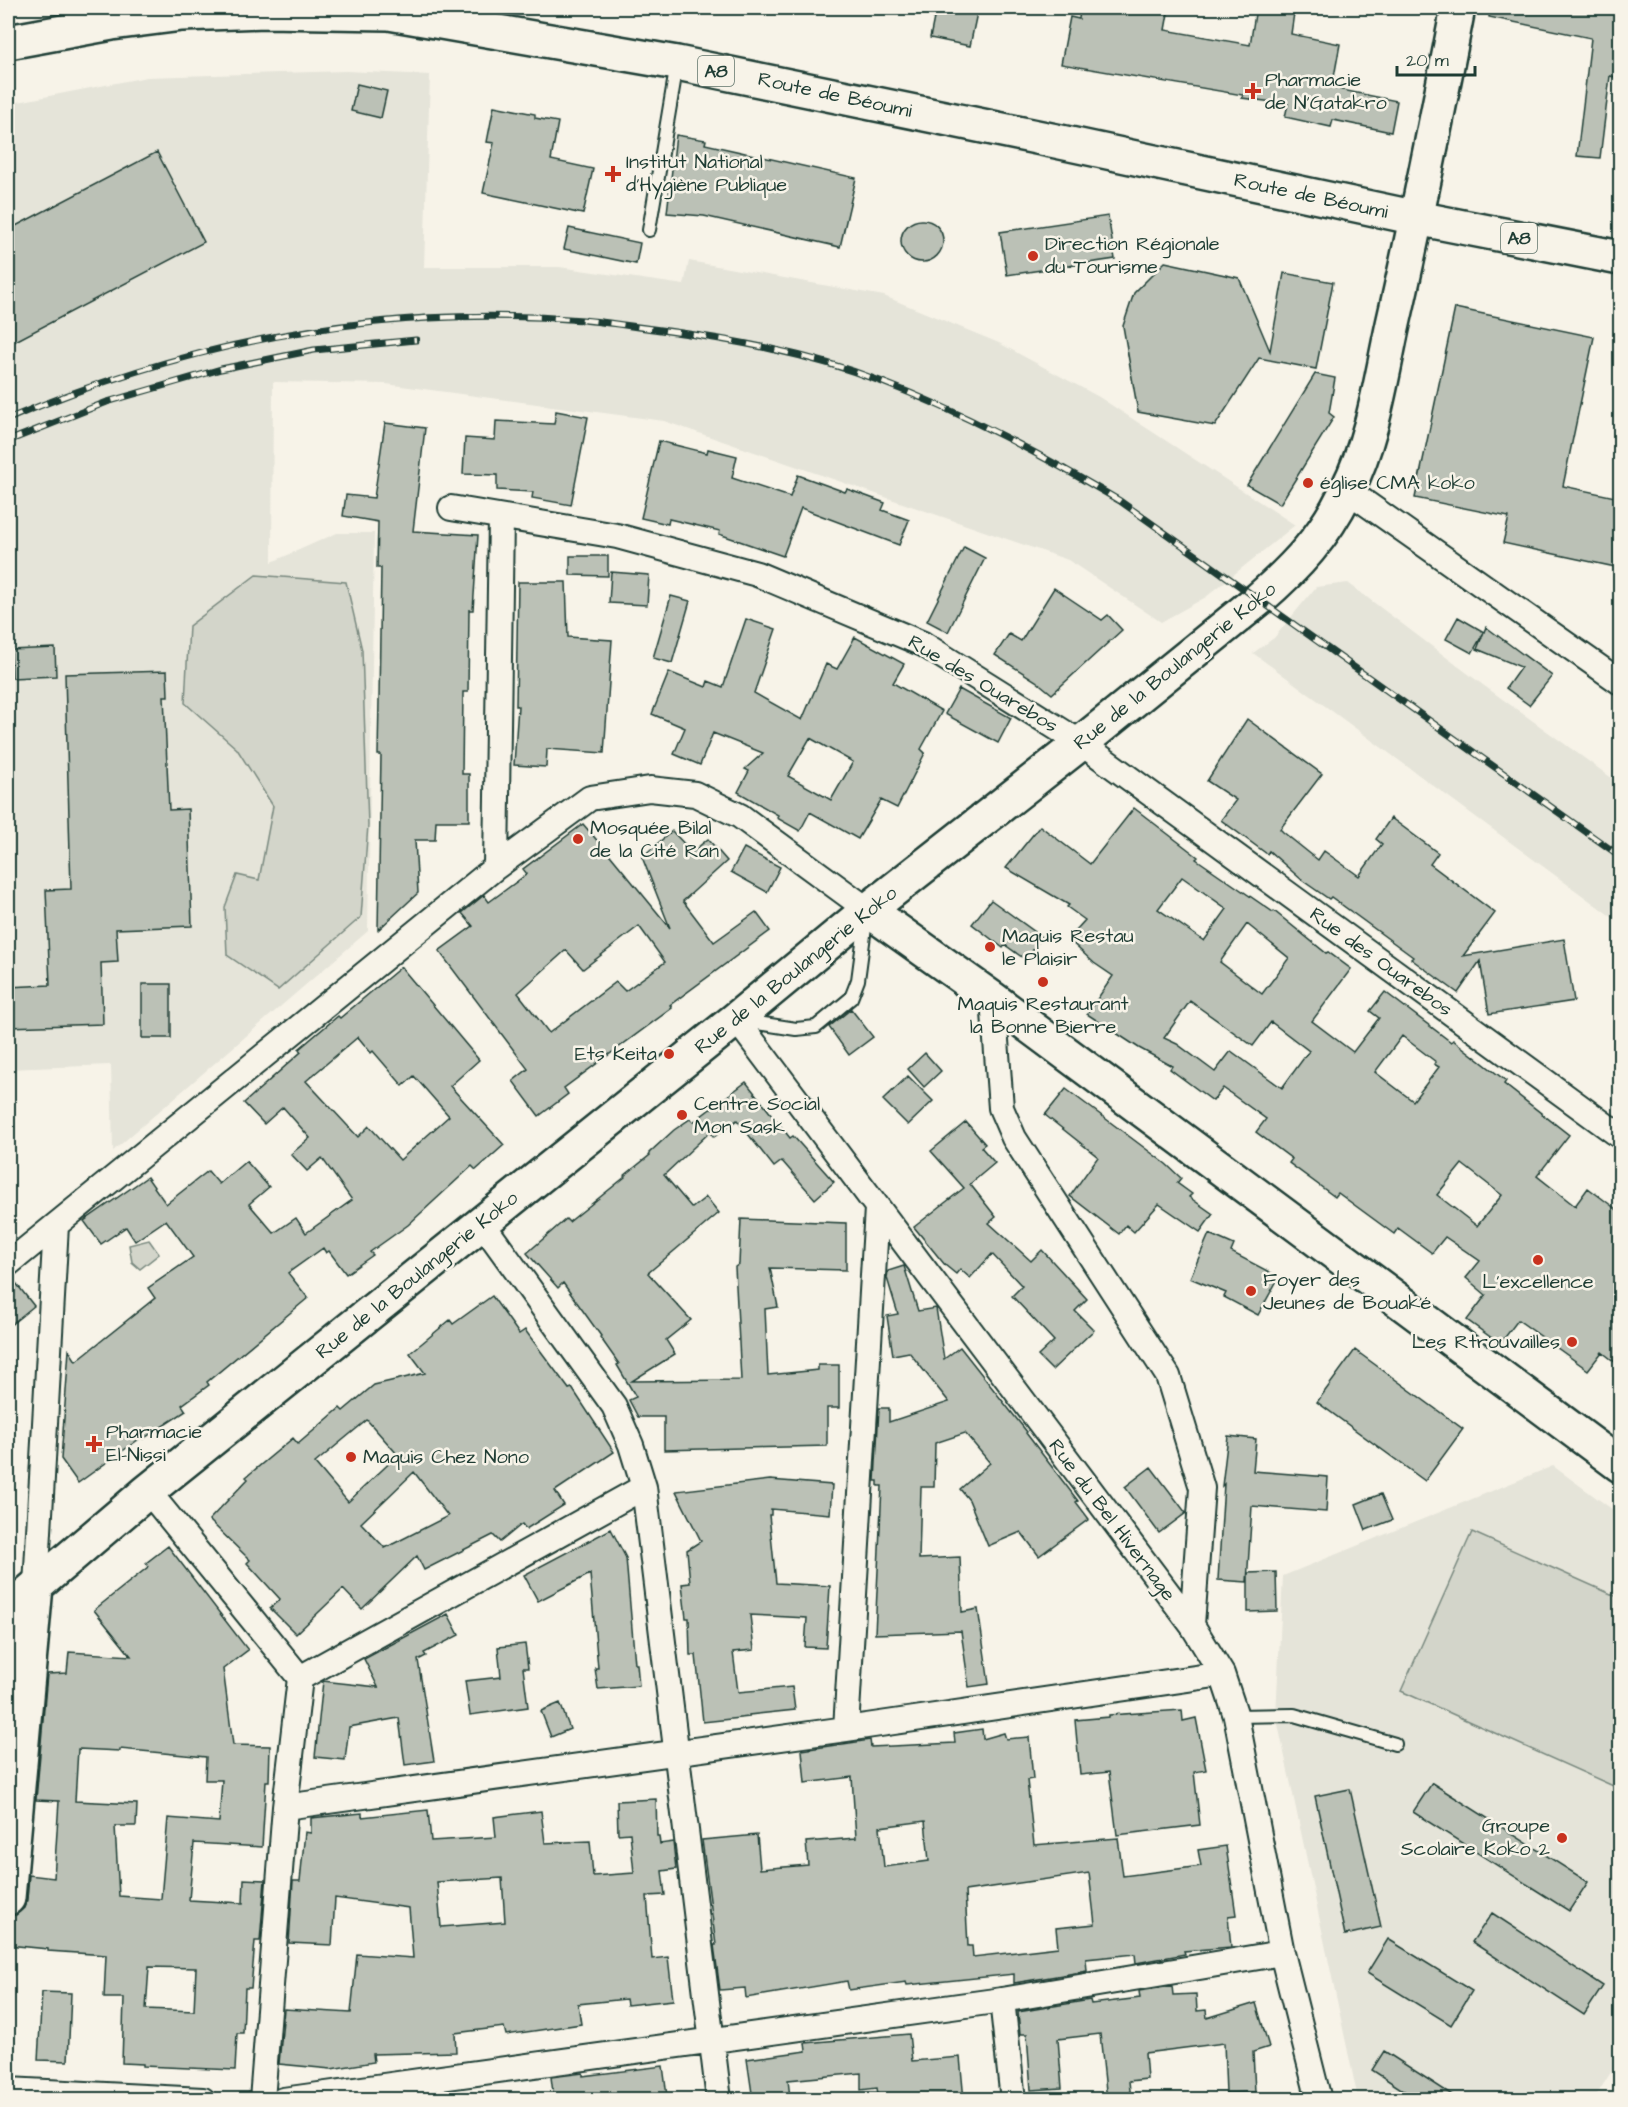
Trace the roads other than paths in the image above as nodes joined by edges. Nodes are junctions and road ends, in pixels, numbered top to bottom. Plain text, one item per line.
1 (1458, 8) edge
2 (380, 10) edge
3 (8, 42) edge
4 (678, 63) junction
5 (1417, 218) junction
6 (649, 230) dead end
7 (1620, 258) edge
8 (1347, 490) junction
9 (451, 508) dead end
10 (501, 518) junction
11 (1620, 682) edge
12 (1081, 744) junction
13 (496, 867) junction
14 (868, 910) junction
15 (993, 999) junction
16 (736, 1019) junction
17 (1620, 1136) edge
18 (877, 1208) junction
19 (482, 1223) junction
20 (56, 1225) junction
21 (12, 1253) edge
22 (1620, 1465) edge
23 (644, 1487) junction
24 (148, 1491) junction
25 (36, 1586) junction
26 (8, 1610) edge
27 (1192, 1625) junction
28 (1222, 1674) junction
29 (300, 1678) junction
30 (1236, 1716) junction
31 (846, 1729) junction
32 (14, 1744) edge
33 (1395, 1744) dead end
34 (676, 1753) junction
35 (285, 1807) junction
36 (8, 1899) edge
37 (1282, 1953) junction
38 (1002, 2000) junction
39 (711, 2039) junction
40 (8, 2090) edge
41 (203, 2100) edge
42 (262, 2100) edge
43 (283, 2100) edge
44 (719, 2100) edge
45 (1013, 2100) edge
46 (1319, 2100) edge

1 - 5 street, Rue de la Boulangerie Koko
2 - 3 street, Route de Béoumi / A8
2 - 4 street, Route de Béoumi / A8
4 - 5 street, Route de Béoumi / A8
4 - 6 lane
5 - 7 street, Route de Béoumi / A8
5 - 8 street, Rue de la Boulangerie Koko
8 - 11 street
8 - 12 street, Rue de la Boulangerie Koko
9 - 10 street, Rue des Ouarebos
10 - 12 street, Rue des Ouarebos
10 - 13 street
12 - 14 street, Rue de la Boulangerie Koko
12 - 17 street, Rue des Ouarebos
13 - 14 street
13 - 20 street
14 - 15 street
14 - 16 street, Rue de la Boulangerie Koko
14 - 16 lane
15 - 22 street
15 - 27 street
16 - 18 street, Rue du Bel Hivernage
16 - 19 street, Rue de la Boulangerie Koko
18 - 27 street, Rue du Bel Hivernage
18 - 31 street
19 - 23 street
19 - 24 street, Rue de la Boulangerie Koko
20 - 21 street
20 - 25 street
23 - 29 street
23 - 34 street
24 - 25 street, Rue de la Boulangerie Koko
24 - 29 street
25 - 26 street, Rue de la Boulangerie Koko
25 - 32 street
27 - 28 street, Rue du Bel Hivernage
28 - 30 street, Rue du Bel Hivernage
28 - 31 street
29 - 35 street
30 - 33 lane
30 - 37 street, Rue du Bel Hivernage
31 - 34 street
32 - 36 street
34 - 35 street
34 - 39 street
35 - 42 street
37 - 38 street
37 - 46 street, Rue du Bel Hivernage
38 - 39 street
38 - 45 street
39 - 43 street
39 - 44 street
40 - 41 street

